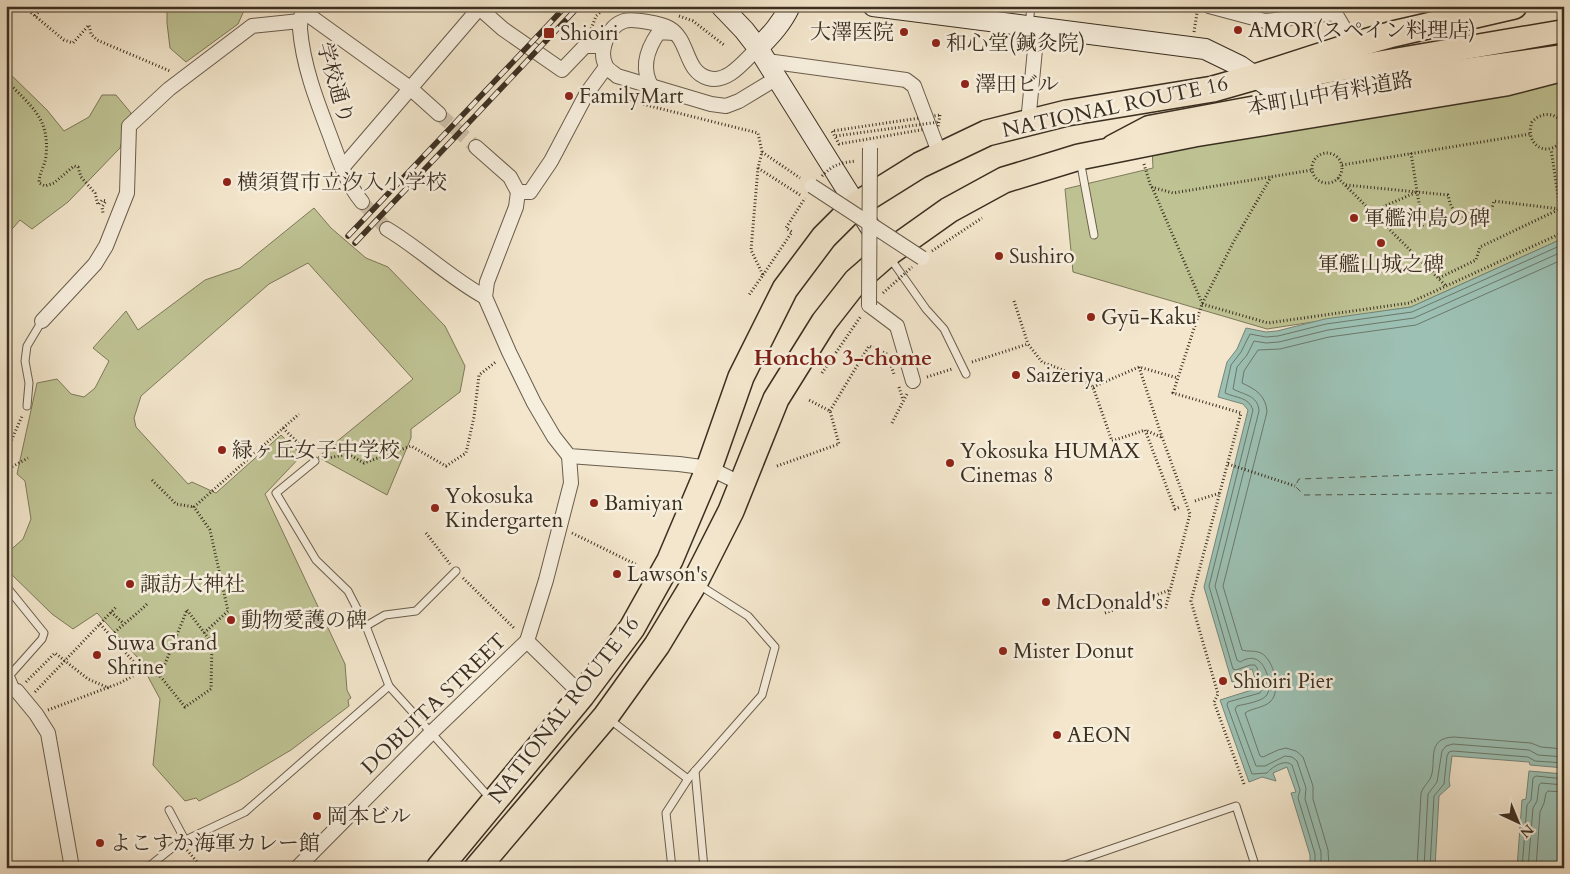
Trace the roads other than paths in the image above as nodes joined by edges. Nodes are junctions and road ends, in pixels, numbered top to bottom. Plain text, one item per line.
1 (720, 6) edge
2 (790, 6) edge
3 (873, 6) edge
4 (1031, 6) edge
5 (1209, 6) edge
6 (1319, 6) edge
7 (1514, 6) edge
8 (479, 7) edge
9 (302, 13) edge
10 (1335, 13) junction
11 (1033, 28) junction
12 (1564, 31) edge
13 (674, 32) junction
14 (1354, 45) junction
15 (604, 46) junction
16 (1564, 56) edge
17 (767, 62) junction
18 (606, 67) junction
19 (1564, 68) edge
20 (1256, 77) junction
21 (652, 87) junction
22 (410, 88) junction
23 (1355, 89) junction
24 (439, 114) tunnel mouth
25 (1028, 123) junction
26 (476, 147) tunnel mouth
27 (869, 153) road end
28 (1091, 154) junction
29 (940, 155) junction
30 (342, 168) junction
31 (518, 192) junction
32 (809, 192) road end
33 (362, 202) tunnel mouth
34 (862, 215) junction
35 (388, 229) tunnel mouth
36 (1094, 235) dead end
37 (887, 254) junction
38 (922, 258) road end
39 (485, 297) junction
40 (42, 320) joint
41 (966, 374) dead end
42 (914, 381) road end
43 (26, 406) road end
44 (569, 456) junction
45 (315, 461) road end
46 (710, 468) junction
47 (742, 484) junction
48 (456, 571) road end
49 (695, 582) junction
50 (6, 586) edge
51 (366, 626) junction
52 (527, 641) junction
53 (389, 686) junction
54 (17, 692) joint
55 (582, 695) junction
56 (606, 716) junction
57 (431, 733) junction
58 (695, 771) junction
59 (688, 779) junction
60 (494, 802) junction
61 (169, 810) dead end
62 (183, 841) junction
63 (72, 868) edge
64 (147, 868) edge
65 (298, 868) edge
66 (439, 868) edge
67 (477, 868) edge
68 (672, 868) edge
69 (704, 868) edge
70 (1056, 868) edge
71 (1256, 868) edge

1 - 17 street
2 - 17 street
3 - 11 street
4 - 11 lane
5 - 10 street
6 - 10 lane
7 - 14 highway, NATIONAL ROUTE 16
8 - 15 street
8 - 22 street
9 - 22 street
9 - 30 street, 学校通り
9 - 40 street
10 - 14 street
11 - 20 street
11 - 25 street
12 - 20 main road, 本町山中有料道路
13 - 15 street
13 - 17 street
13 - 21 street
14 - 20 highway, NATIONAL ROUTE 16
15 - 18 street
16 - 23 main road, 本町山中有料道路
17 - 21 street
17 - 29 street
17 - 34 street
18 - 21 street
18 - 31 street
19 - 28 highway, NATIONAL ROUTE 16
20 - 23 street
20 - 25 highway, NATIONAL ROUTE 16
22 - 24 street
22 - 30 street
23 - 28 main road, 本町山中有料道路
25 - 29 highway, NATIONAL ROUTE 16
26 - 31 street
27 - 34 street, bridge
28 - 36 lane
28 - 37 highway, NATIONAL ROUTE 16
29 - 34 highway, NATIONAL ROUTE 16
30 - 33 street, 学校通り
31 - 39 street
32 - 34 street, bridge
34 - 37 street
34 - 38 street, bridge
34 - 42 street, bridge
34 - 46 highway, NATIONAL ROUTE 16
35 - 39 street
37 - 41 lane
37 - 47 highway, NATIONAL ROUTE 16
39 - 44 street
40 - 43 lane
44 - 46 street
44 - 52 street, DOBUITA STREET
45 - 51 lane
46 - 47 street
46 - 55 highway, NATIONAL ROUTE 16
47 - 49 highway, NATIONAL ROUTE 16
48 - 51 lane
49 - 56 highway, NATIONAL ROUTE 16
49 - 58 lane
50 - 54 lane
51 - 53 lane
52 - 55 street
52 - 57 street, DOBUITA STREET
53 - 57 lane
53 - 62 lane
54 - 63 street
55 - 60 highway, NATIONAL ROUTE 16
56 - 59 lane
56 - 67 highway, NATIONAL ROUTE 16
57 - 60 lane
57 - 65 street, DOBUITA STREET
58 - 59 lane
58 - 69 lane
59 - 68 lane
60 - 66 highway, NATIONAL ROUTE 16
61 - 62 lane
62 - 64 lane
70 - 71 lane

